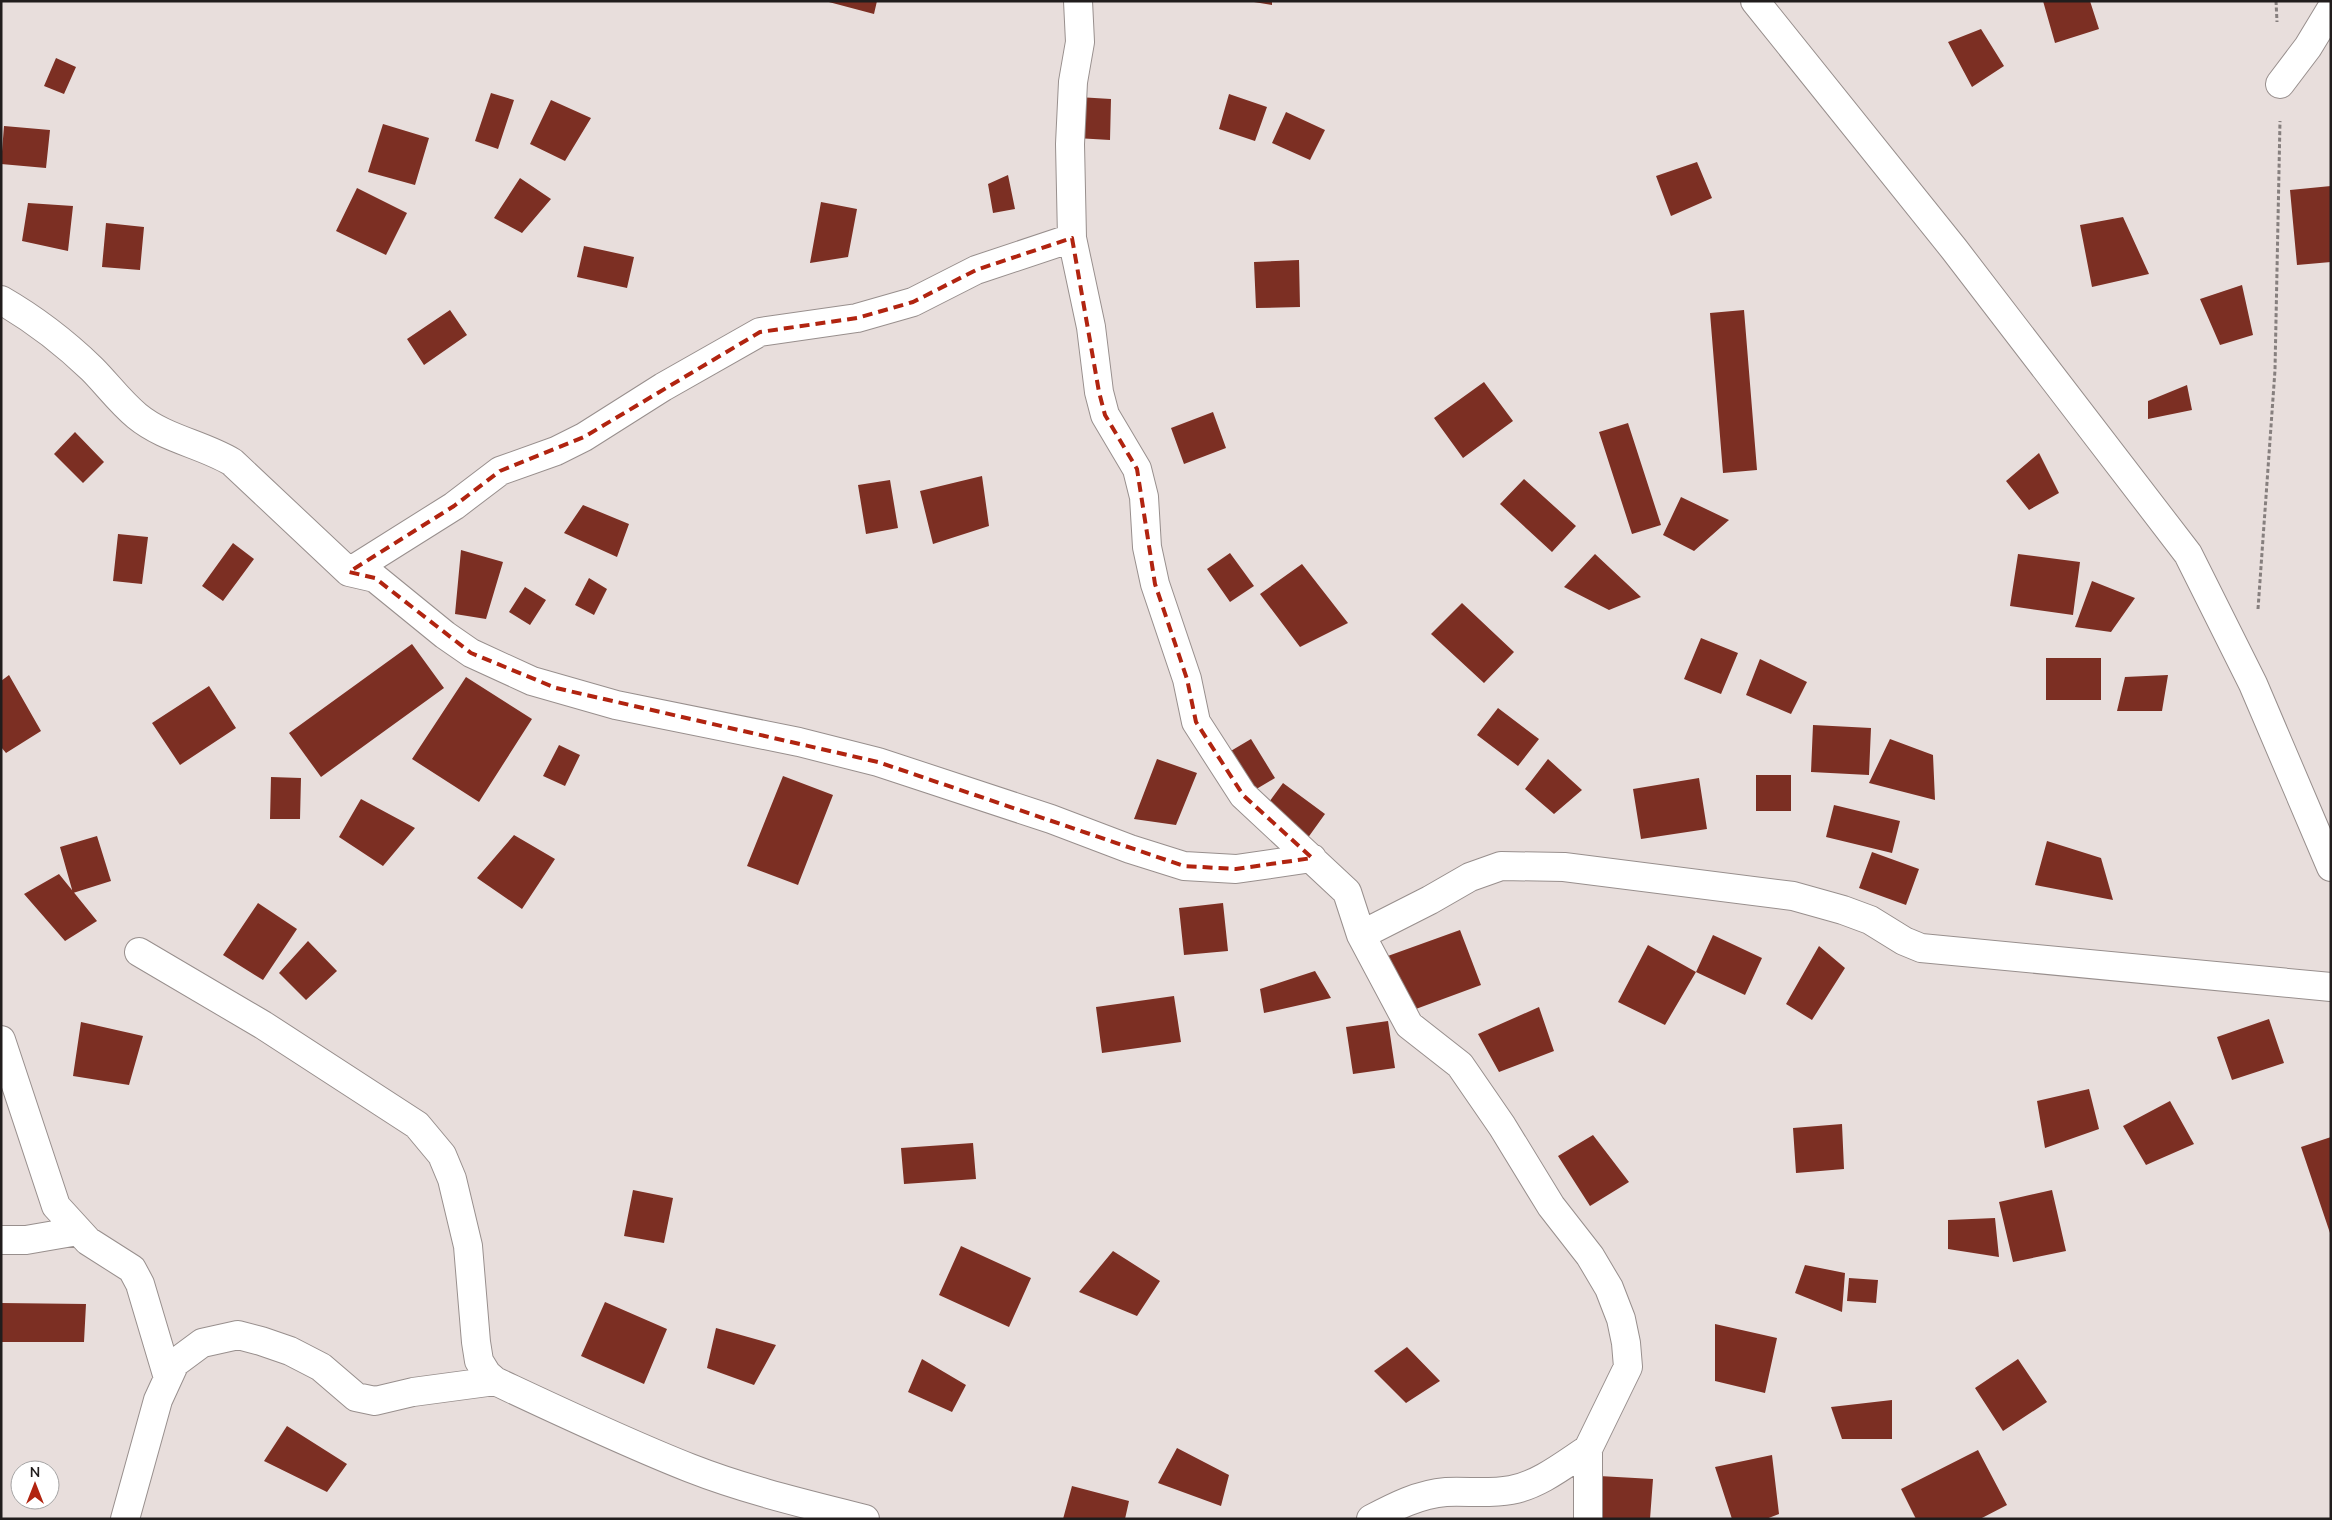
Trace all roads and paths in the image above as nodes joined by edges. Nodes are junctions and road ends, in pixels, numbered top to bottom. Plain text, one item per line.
1 (1078, 1) edge
2 (1755, 1) edge
3 (2276, 1) edge
4 (2331, 9) edge
5 (2280, 84) junction
6 (1072, 238) junction
7 (1, 300) edge
8 (349, 572) junction
9 (2258, 616) dead end
10 (1312, 858) junction
11 (2331, 867) edge
12 (1360, 936) junction
13 (139, 952) dead end
14 (2331, 987) edge
15 (1, 1040) edge
16 (78, 1231) junction
17 (1, 1240) edge
18 (168, 1378) junction
19 (495, 1381) junction
20 (1588, 1449) junction
21 (125, 1519) edge
22 (865, 1519) edge
23 (1371, 1519) edge
24 (1588, 1519) edge

1 - 6 street
2 - 11 street
3 - 5 path
4 - 5 street
5 - 9 path
6 - 8 street
6 - 10 street
7 - 8 street
8 - 10 street
10 - 12 street
12 - 14 street
12 - 20 street
13 - 19 street
15 - 16 street
16 - 17 street
16 - 18 street
18 - 19 street
18 - 21 street
19 - 22 street
20 - 23 street
20 - 24 street

